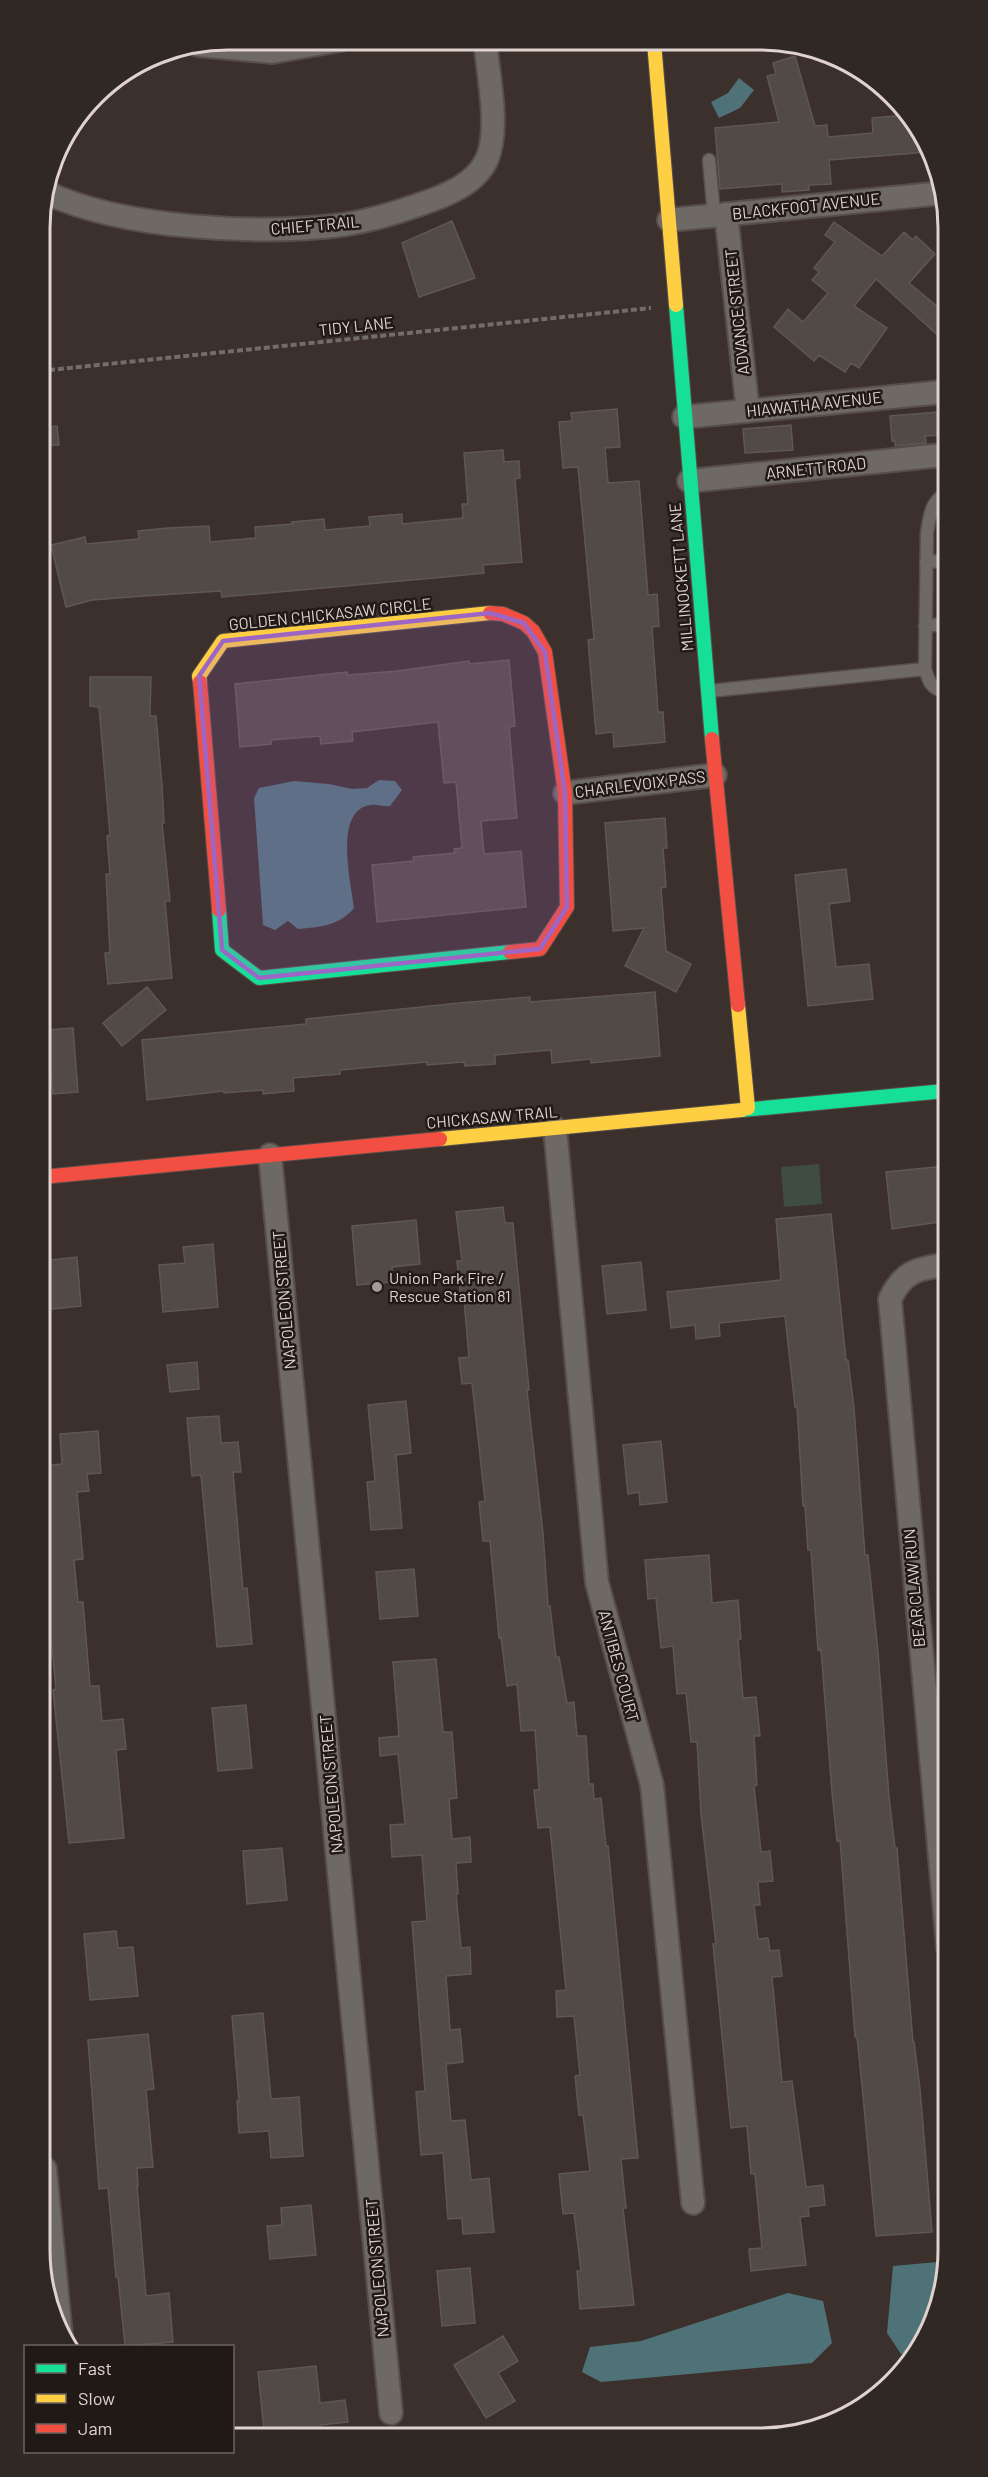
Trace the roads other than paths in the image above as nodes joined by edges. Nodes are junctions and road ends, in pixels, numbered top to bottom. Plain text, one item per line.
1 (240, 49) edge
2 (289, 49) edge
3 (486, 49) edge
4 (655, 49) edge
5 (709, 160) dead end
6 (935, 194) edge
7 (53, 196) edge
8 (720, 215) junction
9 (669, 220) junction
10 (938, 392) edge
11 (748, 411) junction
12 (684, 417) junction
13 (938, 456) edge
14 (690, 481) junction
15 (938, 499) edge
16 (938, 561) edge
17 (926, 562) junction
18 (938, 625) edge
19 (925, 626) junction
20 (925, 669) junction
21 (938, 690) edge
22 (708, 691) junction
23 (715, 775) junction
24 (564, 793) junction
25 (938, 1092) edge
26 (748, 1108) junction
27 (555, 1128) junction
28 (270, 1155) junction
29 (50, 1176) edge
30 (938, 1266) edge
31 (938, 1835) edge
32 (693, 2203) dead end
33 (50, 2221) edge
34 (58, 2301) edge
35 (391, 2413) dead end

1 - 2 street
3 - 7 street, CHIEF TRAIL
4 - 9 street, MILLINOCKETT LANE
5 - 8 lane
6 - 8 street, BLACKFOOT AVENUE
8 - 9 street, BLACKFOOT AVENUE
8 - 11 street, ADVANCE STREET
9 - 12 street, MILLINOCKETT LANE
10 - 11 street, HIAWATHA AVENUE
11 - 12 street, HIAWATHA AVENUE
12 - 14 street, MILLINOCKETT LANE
13 - 14 street, ARNETT ROAD
14 - 22 street, MILLINOCKETT LANE
15 - 17 lane
16 - 17 lane
17 - 19 lane
18 - 19 lane
19 - 20 lane
20 - 21 lane
20 - 22 lane
22 - 23 street, MILLINOCKETT LANE
23 - 24 street, CHARLEVOIX PASS
23 - 26 street, MILLINOCKETT LANE
24 - 24 street, GOLDEN CHICKASAW CIRCLE
25 - 26 street, CHICKASAW TRAIL
26 - 27 street, CHICKASAW TRAIL
27 - 28 street, CHICKASAW TRAIL
27 - 32 street, ANTIBES COURT
28 - 29 street, CHICKASAW TRAIL
28 - 35 street, NAPOLEON STREET
30 - 31 street, BEAR CLAW RUN
33 - 34 street

